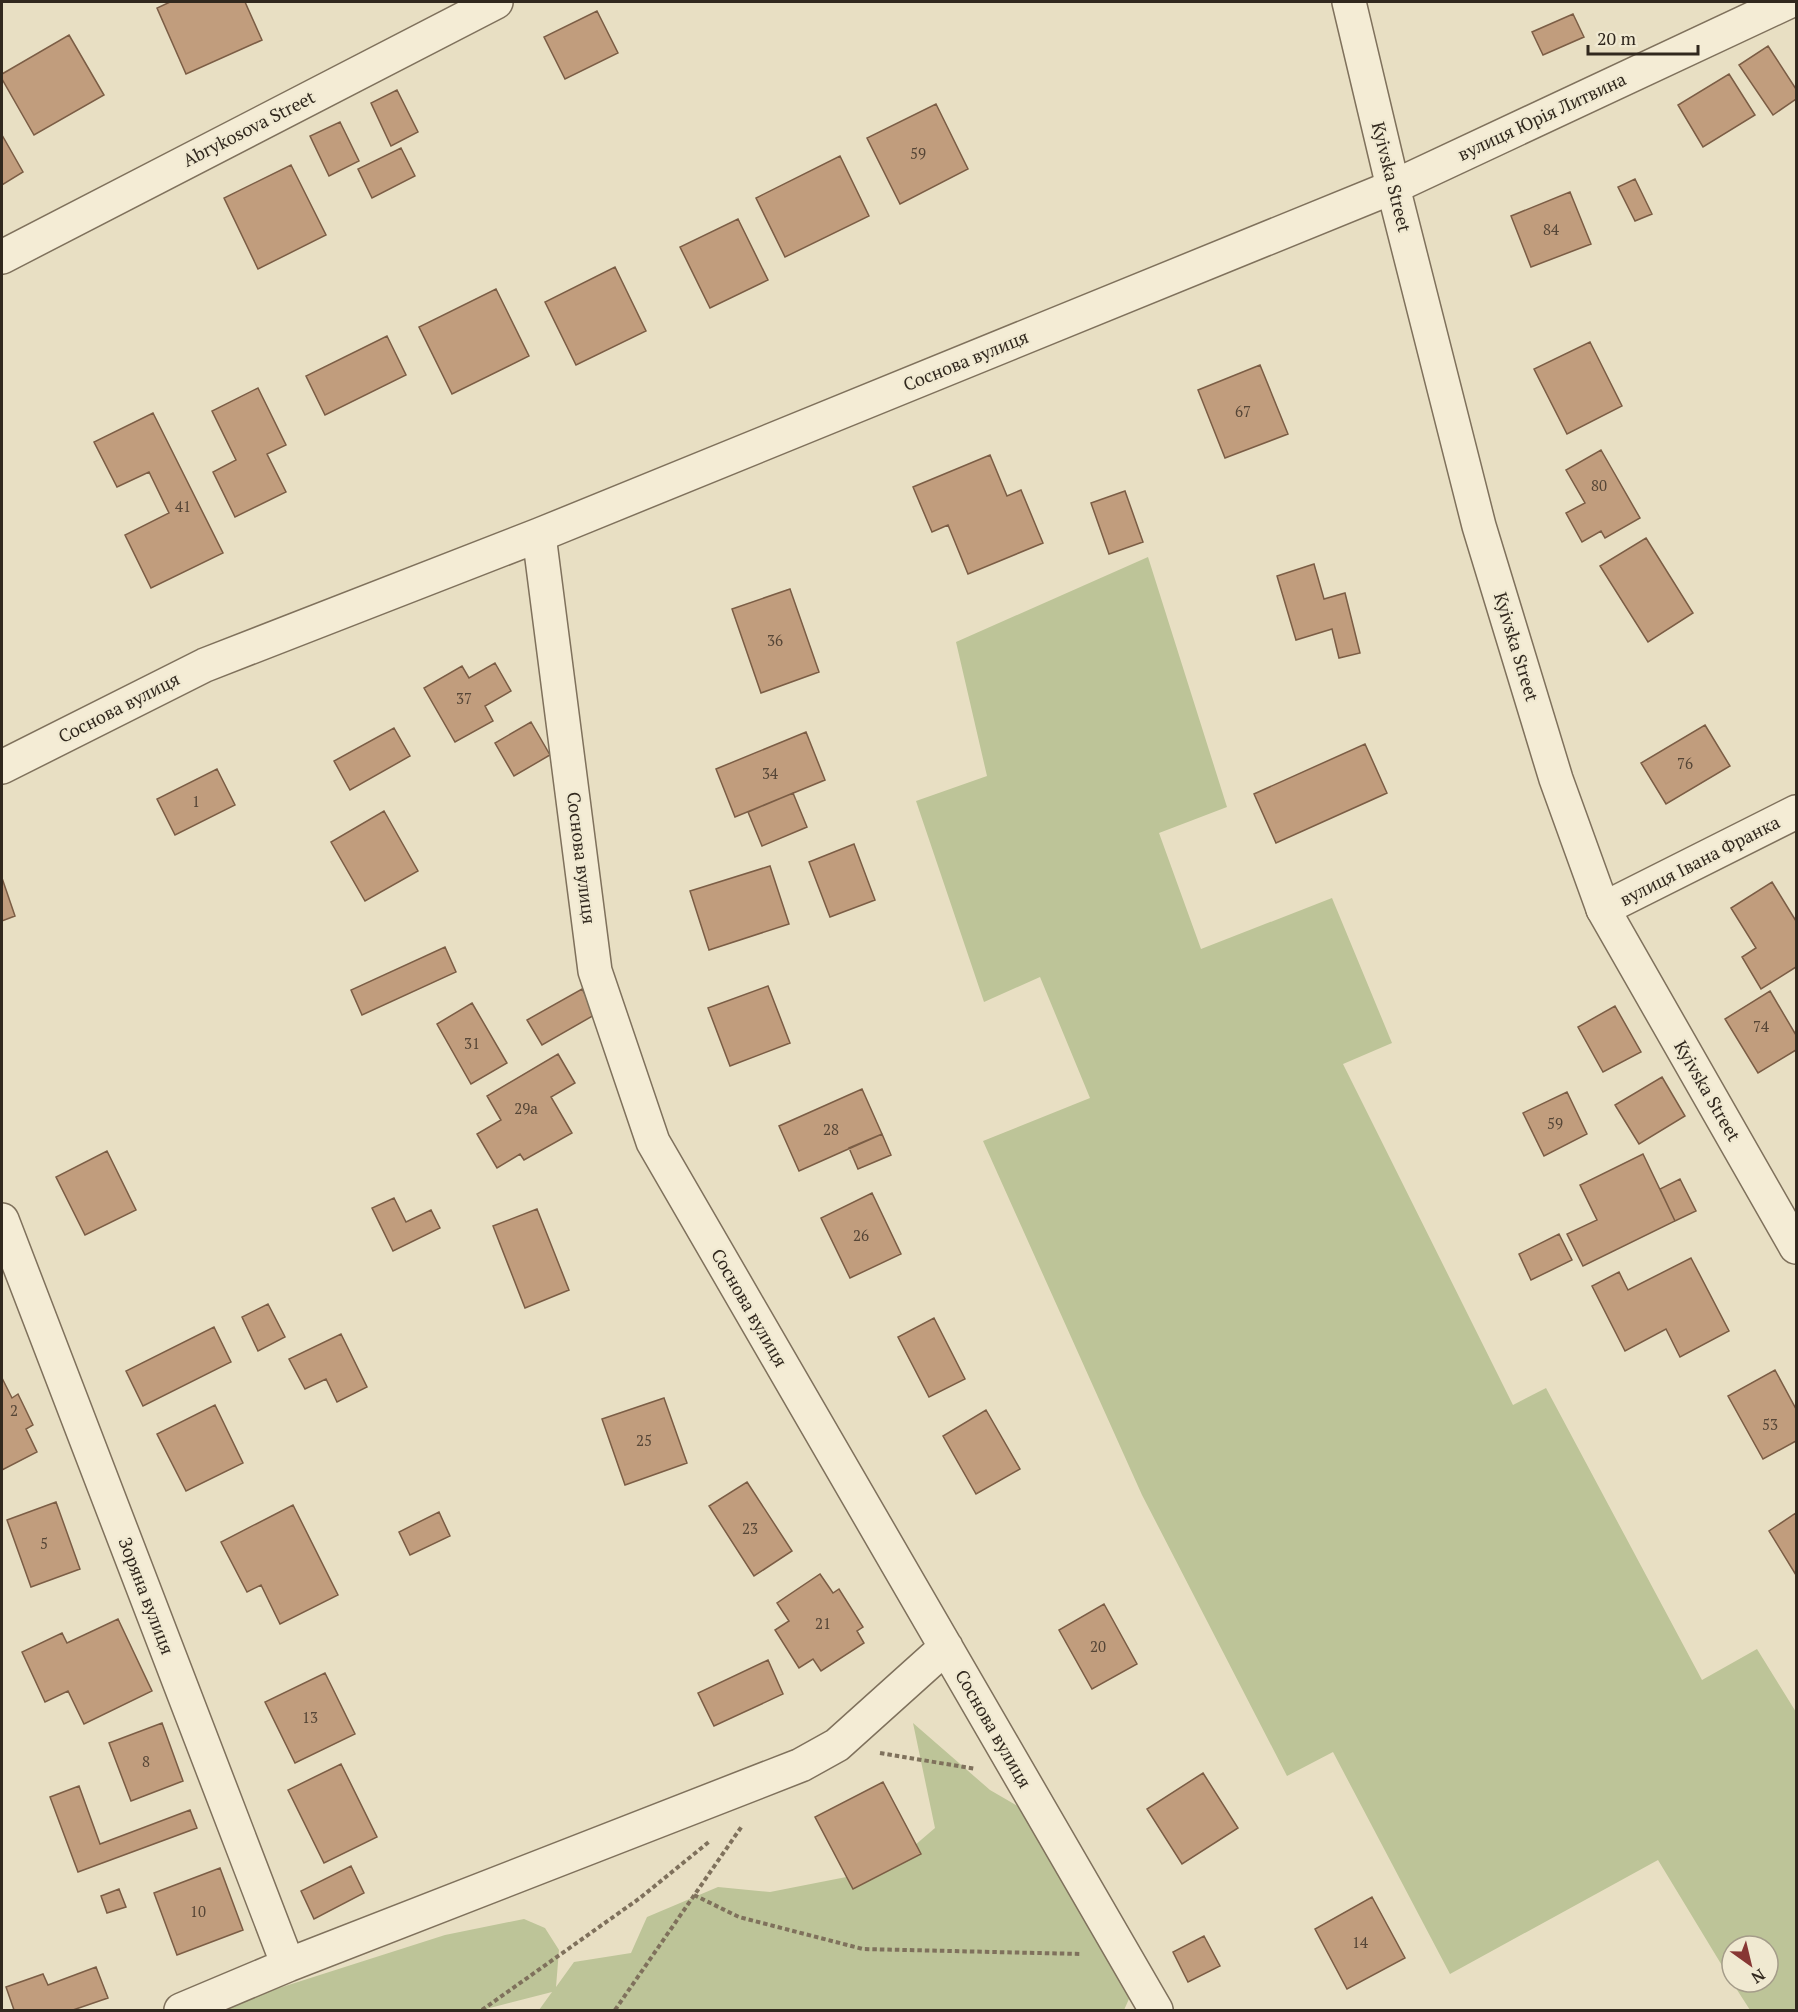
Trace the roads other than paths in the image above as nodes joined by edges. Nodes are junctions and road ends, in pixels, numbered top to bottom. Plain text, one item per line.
1 (495, 2) edge
2 (1349, 2) edge
3 (1788, 2) edge
4 (1393, 187) junction
5 (2, 257) edge
6 (539, 535) junction
7 (2, 766) edge
8 (1797, 812) edge
9 (1603, 909) junction
10 (2, 1225) edge
11 (1797, 1247) edge
12 (946, 1647) junction
13 (288, 1965) junction
14 (181, 2010) edge
15 (1156, 2010) edge

1 - 5 street, Abrykosova Street
2 - 4 street, Kyivska Street
3 - 4 street, вулиця Юрія Литвина
4 - 6 street, Соснова вулиця
4 - 9 street, Kyivska Street
6 - 7 street, Соснова вулиця
6 - 12 street, Соснова вулиця
8 - 9 street, вулиця Івана Франка
9 - 11 street, Kyivska Street
10 - 13 street, Зоряна вулиця
12 - 13 street
12 - 15 street, Соснова вулиця
13 - 14 street

